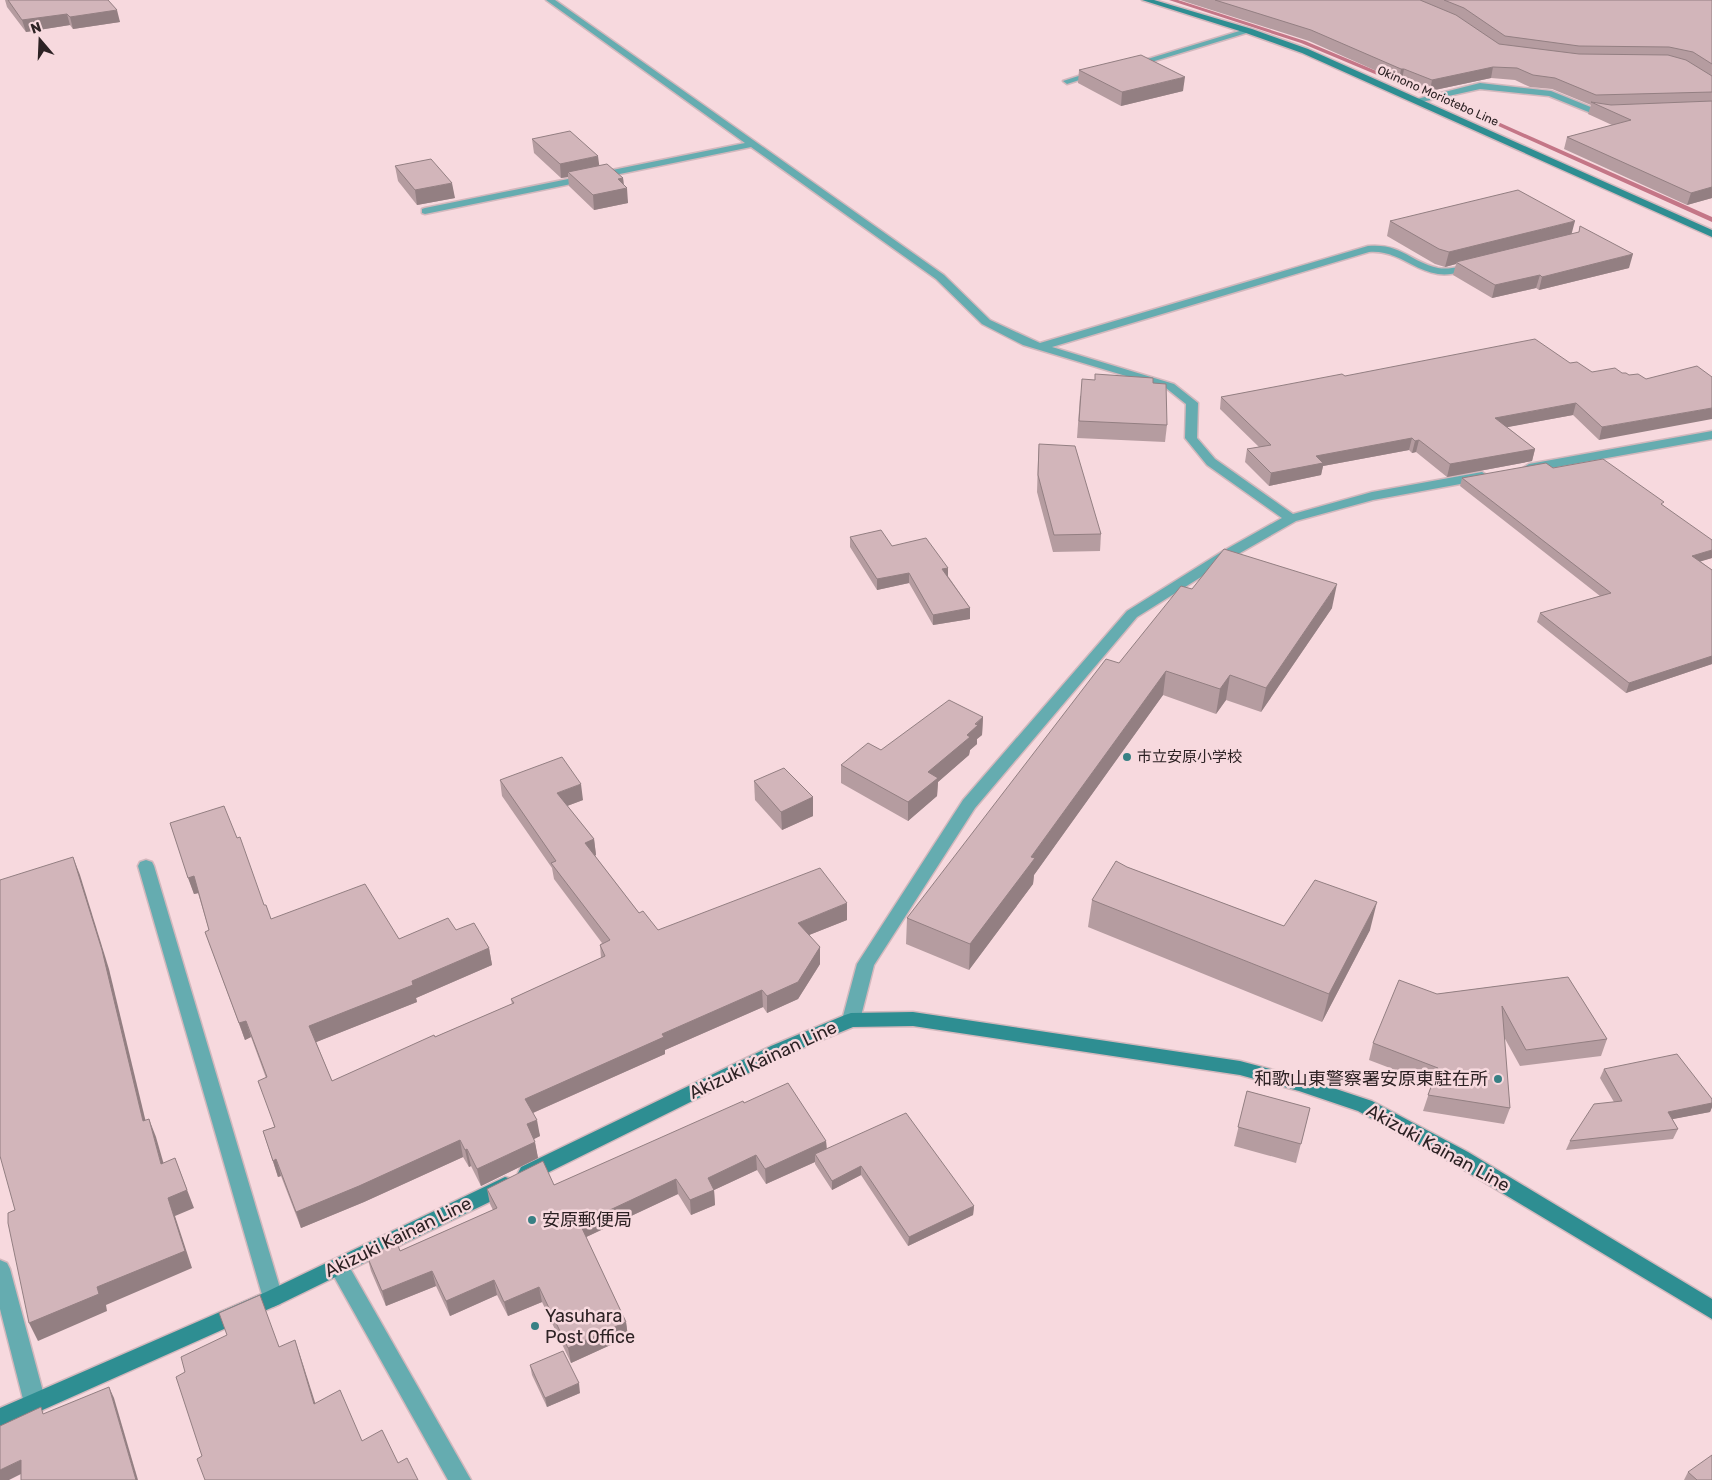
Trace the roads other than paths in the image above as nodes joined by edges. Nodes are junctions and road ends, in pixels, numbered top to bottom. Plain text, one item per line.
1 (550, 0) edge
2 (1146, 0) edge
3 (1249, 31) junction
4 (1121, 68) edge
5 (1103, 72) edge
6 (1067, 81) dead end
7 (1417, 100) junction
8 (1618, 112) edge
9 (751, 144) junction
10 (425, 211) dead end
11 (1712, 234) edge
12 (1484, 263) edge
13 (1040, 346) junction
14 (1712, 435) edge
15 (1518, 470) edge
16 (1498, 473) edge
17 (1290, 518) junction
18 (146, 866) dead end
19 (851, 1020) junction
20 (339, 1267) junction
21 (0, 1270) edge
22 (273, 1298) junction
23 (1712, 1310) edge
24 (35, 1403) junction
25 (0, 1419) edge
26 (460, 1480) edge

1 - 9 street
2 - 3 main road, Okinono Moriotebo Line
3 - 4 street
3 - 7 main road, Okinono Moriotebo Line
5 - 6 street
7 - 8 street
7 - 11 main road, Okinono Moriotebo Line
9 - 10 street
9 - 13 street
12 - 13 street
13 - 17 street
14 - 15 street
16 - 17 street
17 - 19 street
18 - 22 street
19 - 20 main road, Akizuki Kainan Line
19 - 23 main road, Akizuki Kainan Line
20 - 22 main road, Akizuki Kainan Line
20 - 26 street
21 - 24 street
22 - 24 main road, Akizuki Kainan Line
24 - 25 main road, Akizuki Kainan Line

